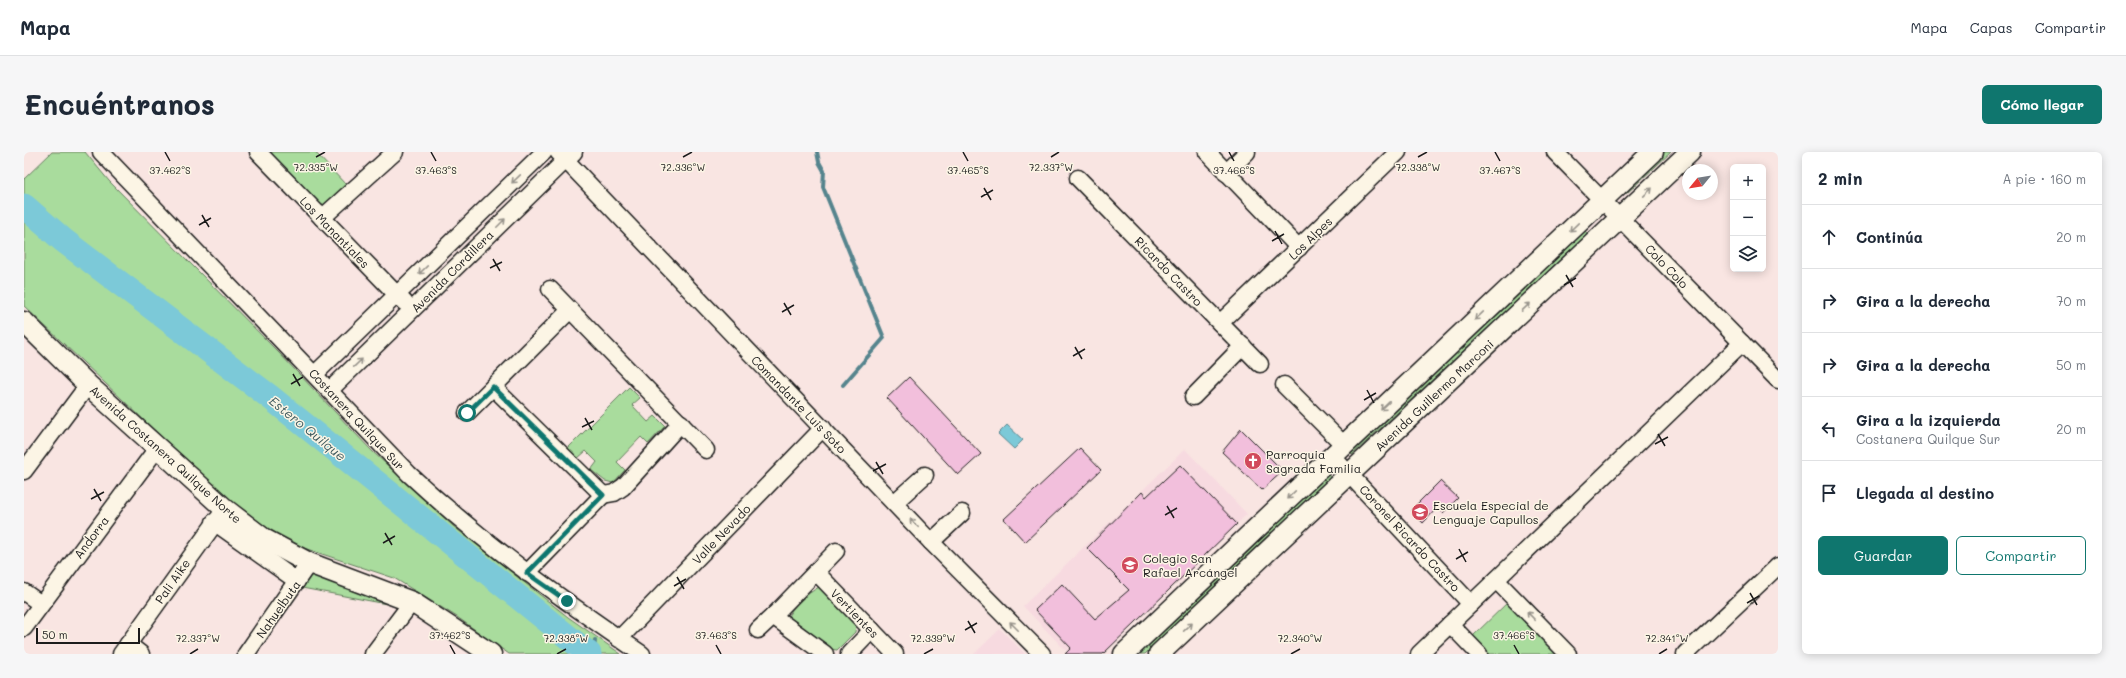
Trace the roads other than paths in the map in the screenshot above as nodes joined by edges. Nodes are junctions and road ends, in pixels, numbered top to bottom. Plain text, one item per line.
1 (258, 152) edge
2 (394, 152) edge
3 (544, 152) edge
4 (1207, 152) edge
5 (1247, 152) edge
6 (1398, 152) edge
7 (1555, 152) edge
8 (1653, 152) edge
9 (1690, 152) edge
10 (106, 154) edge
11 (566, 155) edge
12 (1226, 172) junction
13 (1078, 178) dead end
14 (1602, 200) junction
15 (322, 218) junction
16 (1620, 219) junction
17 (1300, 248) junction
18 (550, 289) dead end
19 (397, 295) junction
20 (570, 310) junction
21 (412, 311) junction
22 (24, 322) edge
23 (1220, 323) junction
24 (1742, 343) junction
25 (1243, 346) junction
26 (1260, 364) dead end
27 (315, 374) junction
28 (1778, 380) edge
29 (88, 385) junction
30 (1284, 385) dead end
31 (493, 387) junction
32 (330, 390) junction
33 (1193, 397) dead end
34 (467, 413) dead end
35 (681, 423) junction
36 (823, 428) junction
37 (158, 447) junction
38 (706, 450) dead end
39 (1338, 451) junction
40 (24, 471) edge
41 (1350, 474) junction
42 (925, 475) dead end
43 (603, 495) junction
44 (894, 503) junction
45 (962, 513) dead end
46 (219, 516) junction
47 (931, 542) junction
48 (836, 551) dead end
49 (309, 563) junction
50 (1778, 566) edge
51 (816, 572) junction
52 (527, 573) junction
53 (1496, 580) junction
54 (297, 581) junction
55 (24, 592) edge
56 (412, 602) junction
57 (41, 604) junction
58 (1471, 604) junction
59 (772, 616) junction
60 (1450, 624) junction
61 (24, 628) edge
62 (758, 630) dead end
63 (872, 630) junction
64 (619, 639) junction
65 (124, 649) edge
66 (141, 654) edge
67 (246, 654) edge
68 (373, 654) edge
69 (490, 654) edge
70 (642, 654) edge
71 (825, 654) edge
72 (848, 654) edge
73 (895, 654) edge
74 (1042, 654) edge
75 (1124, 654) edge
76 (1159, 654) edge
77 (1419, 654) edge
78 (1479, 654) edge
79 (1568, 654) edge
80 (1685, 654) edge

1 - 15 street, Los Manantiales
2 - 15 street
3 -> 19 street, Avenida Cordillera
4 - 12 street
5 - 12 street
6 - 17 street, Los Alpes
7 - 14 street, Colo Colo
8 - 14 main road, Avenida Guillermo Marconi
16 -> 9 main road, Avenida Guillermo Marconi
10 - 27 street, Costanera Quilque Sur
21 -> 11 street, Avenida Cordillera
11 - 36 street, Comandante Luis Soto
12 - 17 street
13 - 23 street, Ricardo Castro
14 - 16 street, Colo Colo
14 -> 39 main road, Avenida Guillermo Marconi
15 - 19 street, Los Manantiales
16 - 24 street, Colo Colo
41 -> 16 main road, Avenida Guillermo Marconi
17 - 23 street, Los Alpes
18 - 20 street
19 - 21 street, Los Manantiales
19 - 27 street, Avenida Cordillera
20 - 31 street
20 - 35 street
32 -> 21 street, Avenida Cordillera
22 - 29 main road, Avenida Costanera Quilque Norte
23 - 25 street, Ricardo Castro
24 - 28 street, Colo Colo
24 - 53 street
25 - 26 street, Ricardo Castro
25 - 33 street
27 - 32 street, Costanera Quilque Sur
29 - 37 main road, Avenida Costanera Quilque Norte
29 - 40 street
30 - 39 street, Coronel Ricardo Castro
31 - 34 street
31 - 43 street
32 - 52 street, Costanera Quilque Sur
35 - 38 street
35 - 43 street
36 - 44 street, Comandante Luis Soto
36 - 64 street, Valle Nevado
37 - 46 main road, Avenida Costanera Quilque Norte
37 - 57 street, Andorra
39 - 41 street, Coronel Ricardo Castro
39 -> 75 main road, Avenida Guillermo Marconi
41 - 58 street, Coronel Ricardo Castro
76 -> 41 main road, Avenida Guillermo Marconi
42 - 44 street
43 - 52 street
47 -> 44 street, Comandante Luis Soto
45 - 47 street
46 - 49 main road, Avenida Costanera Quilque Norte
46 - 54 street, Avenida Costanera Quilque Norte
46 - 65 street, Pali Aike
74 -> 47 street, Comandante Luis Soto
48 - 51 street
49 - 54 street, Nahuelbuta
49 - 56 main road, Avenida Costanera Quilque Norte
50 - 80 street
51 - 59 street
51 - 63 street, Vertientes
52 - 64 street, Costanera Quilque Sur
53 - 58 street
79 -> 53 street
54 - 67 street, Nahuelbuta
55 - 57 street
56 - 68 street
56 - 69 main road, Avenida Costanera Quilque Norte
57 - 61 street, Andorra
58 - 60 street
59 - 62 street
59 - 71 street
60 - 77 street
60 - 78 street
63 - 72 street
63 - 73 street, Vertientes
64 - 70 street, Costanera Quilque Sur
65 - 66 street

